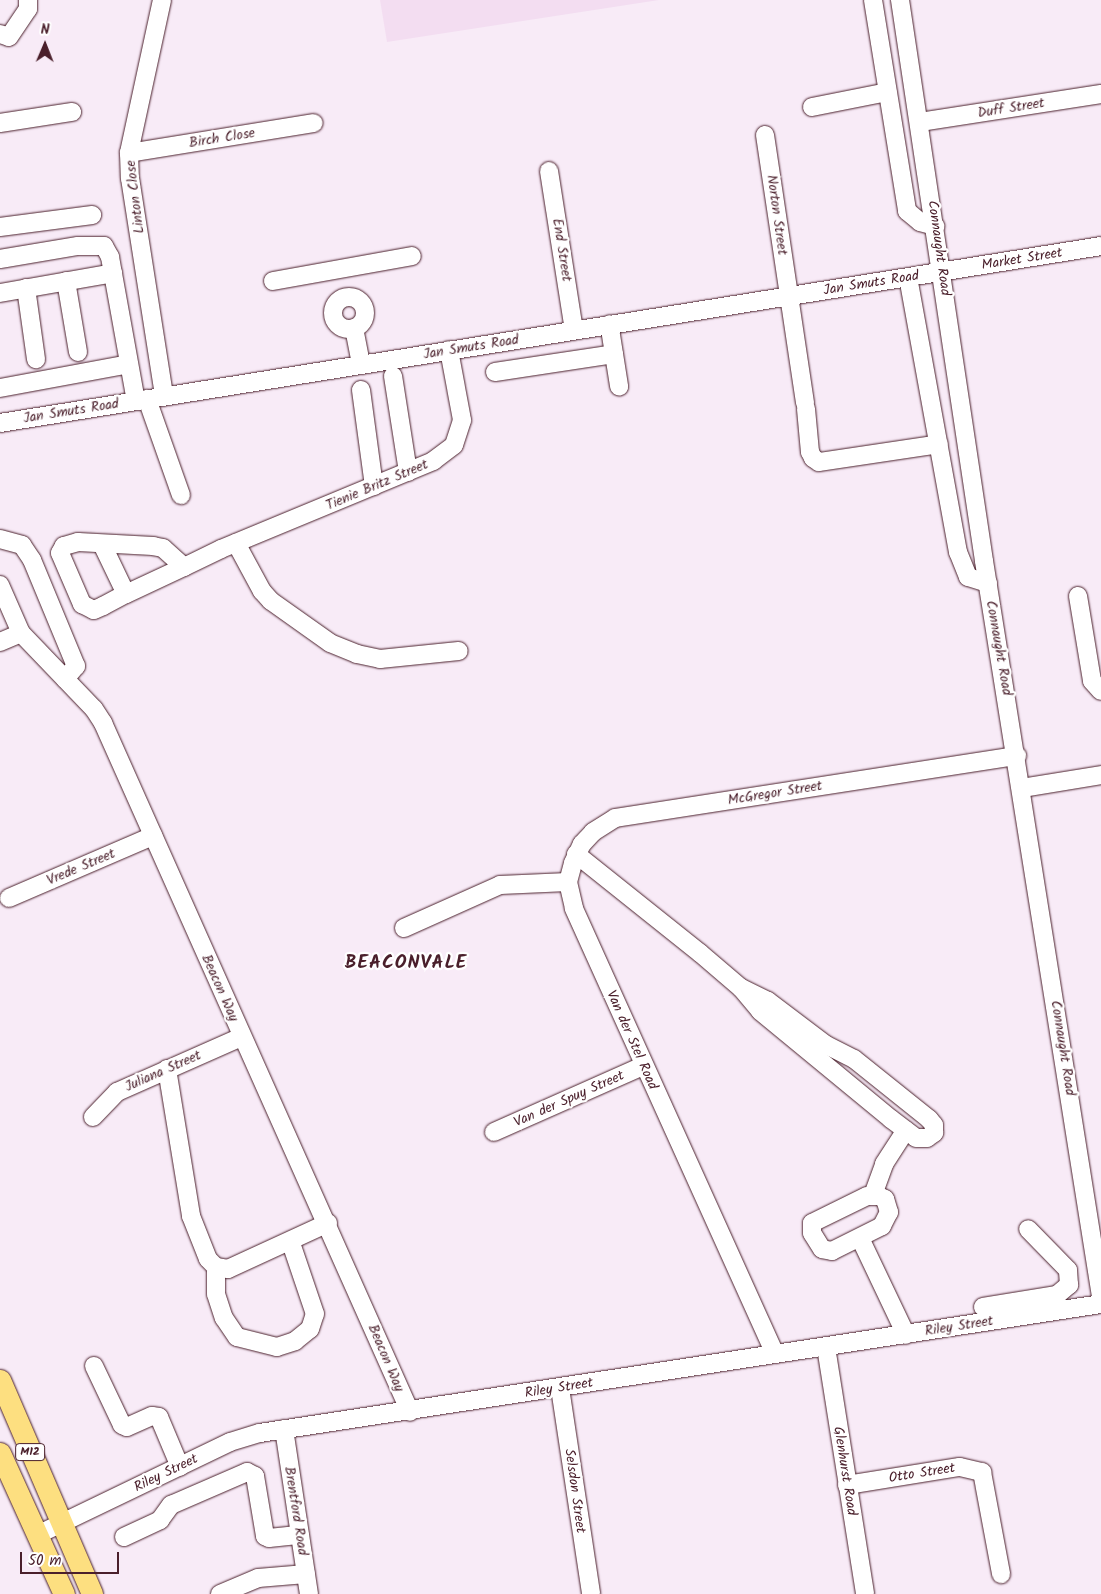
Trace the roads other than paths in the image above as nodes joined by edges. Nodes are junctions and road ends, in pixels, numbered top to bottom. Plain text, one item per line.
1 (28, 0) edge
2 (162, 0) edge
3 (873, 0) edge
4 (900, 0) edge
5 (0, 34) edge
6 (888, 92) junction
7 (1101, 94) edge
8 (812, 107) dead end
9 (72, 112) dead end
10 (920, 122) junction
11 (0, 123) edge
12 (314, 123) dead end
13 (766, 135) dead end
14 (129, 153) junction
15 (549, 171) dead end
16 (92, 215) dead end
17 (935, 226) junction
18 (0, 227) edge
19 (1101, 246) edge
20 (412, 256) dead end
21 (0, 259) edge
22 (341, 269) junction
23 (942, 272) junction
24 (113, 273) junction
25 (908, 277) junction
26 (66, 281) junction
27 (273, 281) dead end
28 (26, 288) junction
29 (0, 293) edge
30 (789, 296) junction
31 (609, 324) junction
32 (574, 330) junction
33 (449, 350) junction
34 (78, 352) dead end
35 (614, 354) junction
36 (36, 359) dead end
37 (129, 364) junction
38 (361, 364) junction
39 (495, 372) dead end
40 (393, 376) dead end
41 (619, 387) dead end
42 (0, 388) edge
43 (361, 390) dead end
44 (149, 399) junction
45 (0, 423) edge
46 (939, 444) junction
47 (408, 472) junction
48 (374, 486) junction
49 (181, 495) dead end
50 (975, 499) junction
51 (950, 503) junction
52 (0, 539) edge
53 (236, 543) junction
54 (102, 544) junction
55 (184, 567) junction
56 (988, 583) junction
57 (0, 585) edge
58 (126, 594) junction
59 (1078, 596) dead end
60 (21, 633) junction
61 (0, 642) edge
62 (459, 651) dead end
63 (65, 678) junction
64 (1101, 691) edge
65 (1018, 756) junction
66 (1101, 775) edge
67 (1022, 788) junction
68 (153, 836) junction
69 (576, 854) junction
70 (568, 882) junction
71 (9, 898) dead end
72 (404, 928) dead end
73 (742, 988) junction
74 (241, 1037) junction
75 (643, 1066) junction
76 (167, 1070) junction
77 (93, 1117) dead end
78 (906, 1130) junction
79 (494, 1132) dead end
80 (873, 1195) junction
81 (328, 1222) junction
82 (1028, 1229) dead end
83 (860, 1238) junction
84 (291, 1242) junction
85 (216, 1267) junction
86 (1101, 1296) edge
87 (1101, 1304) edge
88 (983, 1308) dead end
89 (1009, 1311) junction
90 (906, 1335) junction
91 (826, 1347) junction
92 (776, 1354) junction
93 (94, 1366) dead end
94 (0, 1380) edge
95 (560, 1388) junction
96 (410, 1412) junction
97 (284, 1429) junction
98 (0, 1453) edge
99 (180, 1466) junction
100 (848, 1485) junction
101 (61, 1524) junction
102 (37, 1535) junction
103 (300, 1535) junction
104 (124, 1537) dead end
105 (306, 1574) junction
106 (1001, 1574) dead end
107 (64, 1594) edge
108 (92, 1594) edge
109 (220, 1594) edge
110 (309, 1594) edge
111 (591, 1594) edge
112 (864, 1594) edge

1 - 5 street
2 - 14 street, Linton Close
3 - 6 street
4 - 10 street, Connaught Road
6 - 8 street
6 - 17 street
7 - 10 street, Duff Street
9 - 11 street
10 - 17 street, Connaught Road
12 - 14 street, Birch Close
13 - 30 street, Norton Street
14 - 44 street, Linton Close
15 - 32 street, End Street
16 - 18 street
17 - 23 street, Connaught Road
19 - 23 street, Market Street
20 - 22 street
21 - 24 street
22 - 27 street
22 - 38 street
23 - 25 street, Jan Smuts Road
23 - 50 street, Connaught Road
24 - 26 street
24 - 37 street
25 - 30 street, Jan Smuts Road
25 - 46 street
26 - 28 street
26 - 34 street
28 - 29 street
28 - 36 street
30 - 31 street, Jan Smuts Road
30 - 46 street, Norton Street
31 - 32 street, Jan Smuts Road
31 - 35 street
32 - 33 street, Jan Smuts Road
33 - 38 street, Jan Smuts Road
33 - 47 street, Tienie Britz Street
35 - 39 street
35 - 41 street
37 - 42 street
37 - 44 street
38 - 44 street, Jan Smuts Road
40 - 47 street
43 - 48 street
44 - 45 street, Jan Smuts Road
44 - 49 street
46 - 51 street
47 - 48 street, Tienie Britz Street
48 - 53 street, Tienie Britz Street
50 - 51 street
50 - 56 street, Connaught Road
51 - 56 street
52 - 63 street
53 - 55 street, Tienie Britz Street
53 - 62 street
54 - 55 street
54 - 58 street
54 - 58 street, Tienie Britz Street
55 - 58 street, Tienie Britz Street
56 - 65 street, Connaught Road
57 - 60 street, Beacon Way
59 - 64 street
60 - 61 street
60 - 63 street, Beacon Way
63 - 68 street, Beacon Way
65 - 67 street, Connaught Road
65 - 69 street, McGregor Street
66 - 67 street
67 - 86 street, Connaught Road
68 - 71 street, Vrede Street
68 - 74 street, Beacon Way
69 - 70 street, McGregor Street
69 - 73 street
70 - 72 street
70 - 75 street, Van der Stel Road
73 - 78 street
73 - 78 street
74 - 76 street, Juliana Street
74 - 81 street, Beacon Way
75 - 79 street, Van der Spuy Street
75 - 92 street, Van der Stel Road
76 - 77 street, Juliana Street
76 - 85 street
78 - 80 street
80 - 83 street
80 - 83 street
81 - 84 street
81 - 96 street, Beacon Way
82 - 89 street
83 - 90 street
84 - 85 street
84 - 85 street
87 - 89 street, Riley Street
88 - 89 street
89 - 90 street, Riley Street
90 - 91 street, Riley Street
91 - 92 street, Riley Street
91 - 100 street, Glenhurst Road
92 - 95 street, Riley Street
93 - 99 street
94 - 101 main road, M12
95 - 96 street, Riley Street
95 - 111 street, Selsdon Street
96 - 97 street, Riley Street
97 - 99 street, Riley Street
97 - 103 street, Brentford Road
98 - 102 main road, M12
99 - 101 street, Riley Street
100 - 106 street, Otto Street
100 - 112 street, Glenhurst Road
101 - 102 street, Riley Street
101 - 108 main road, M12
102 - 107 main road, M12
103 - 104 street
103 - 105 street, Brentford Road
105 - 109 street
105 - 110 street, Brentford Road

